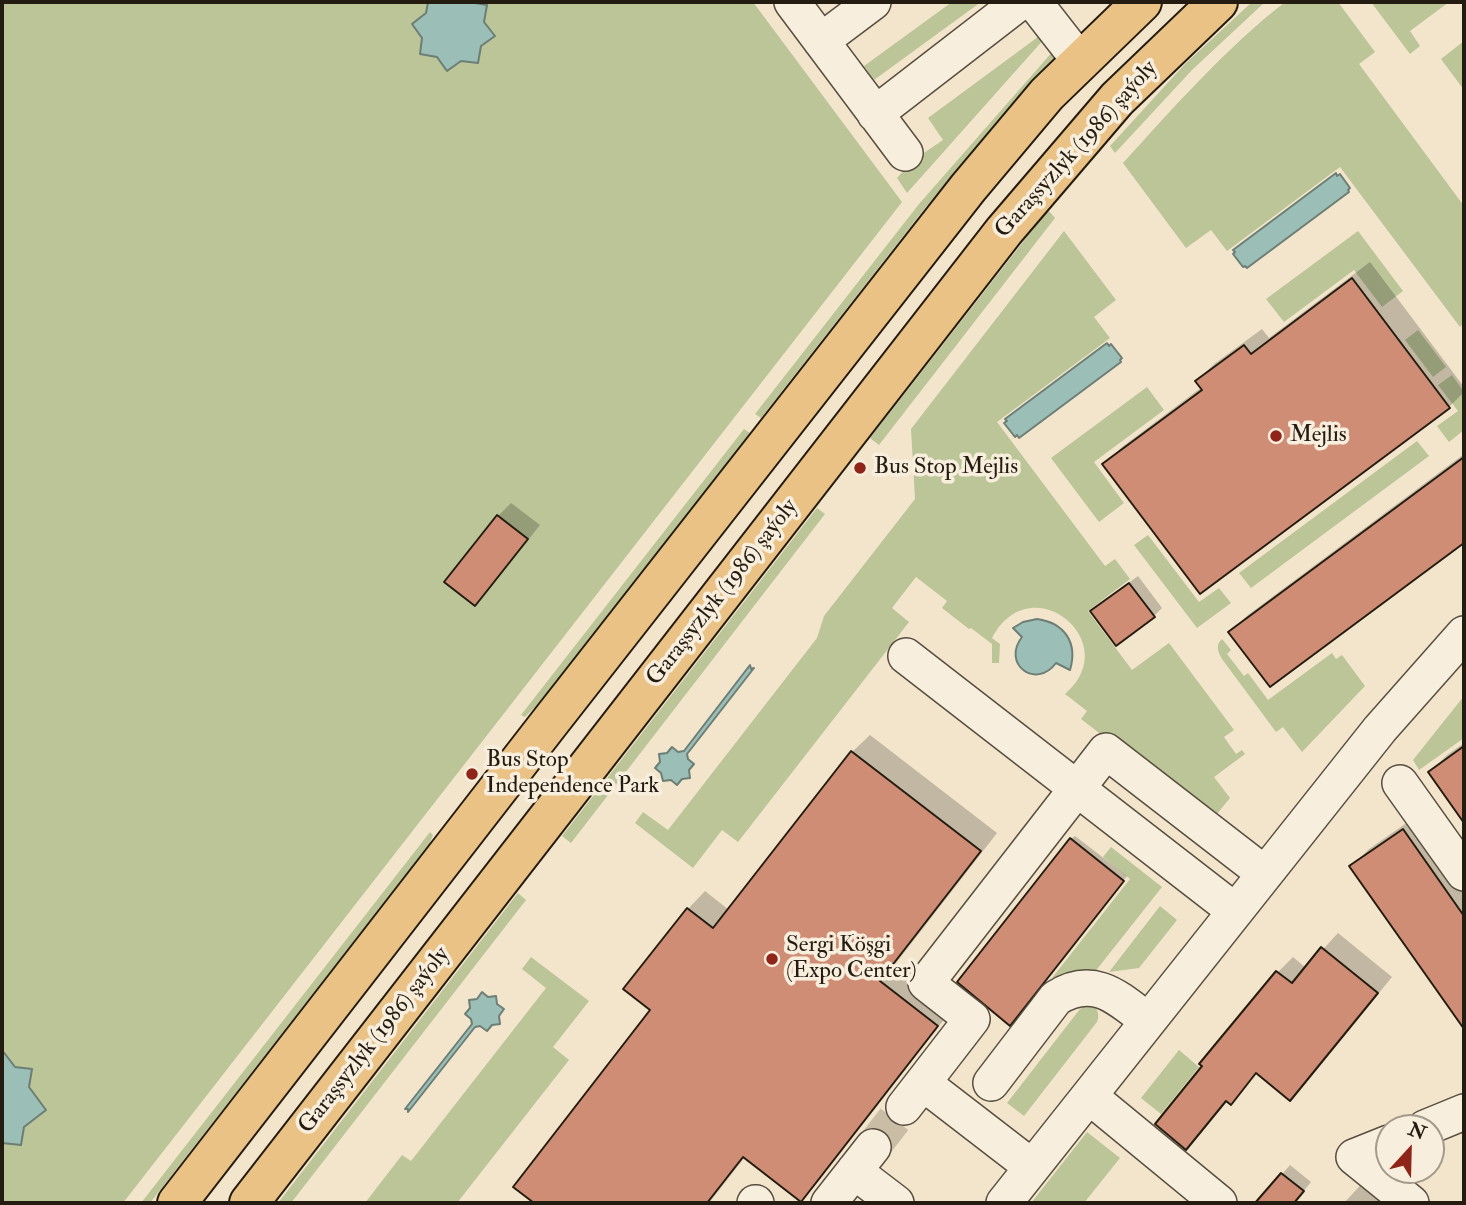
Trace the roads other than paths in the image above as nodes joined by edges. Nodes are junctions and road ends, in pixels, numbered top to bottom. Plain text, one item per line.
1 (792, 2) edge
2 (873, 2) edge
3 (1020, 2) edge
4 (1034, 2) edge
5 (1142, 2) edge
6 (1218, 2) edge
7 (821, 41) junction
8 (1080, 61) junction
9 (1117, 99) junction
10 (875, 114) junction
11 (905, 153) dead end
12 (1464, 634) edge
13 (906, 656) dead end
14 (1400, 783) dead end
15 (1077, 788) junction
16 (1265, 873) junction
17 (1464, 873) edge
18 (1235, 911) junction
19 (1148, 1021) junction
20 (991, 1083) dead end
21 (1089, 1096) junction
22 (1464, 1112) edge
23 (1445, 1120) edge
24 (1375, 1149) edge
25 (1032, 1167) junction
26 (1375, 1174) edge
27 (1387, 1184) edge
28 (177, 1203) edge
29 (250, 1203) edge
30 (829, 1203) edge
31 (896, 1203) edge
32 (1004, 1203) edge
33 (1219, 1203) edge
34 (1411, 1203) edge

1 - 7 lane
2 - 7 lane
3 - 10 lane
4 - 8 lane
5 - 8 main road
6 - 9 main road, Garaşsyzlyk (1986) şaýoly
7 - 10 lane
8 - 9 main road
8 - 28 main road
9 - 29 main road, Garaşsyzlyk (1986) şaýoly
10 - 11 lane
12 - 16 lane
13 - 15 lane
14 - 17 lane
15 - 16 lane
15 - 18 lane
15 - 25 lane
16 - 18 lane
18 - 19 lane
19 - 20 lane
19 - 21 lane
21 - 25 lane
21 - 33 lane
22 - 23 lane
24 - 26 lane
25 - 32 lane
27 - 34 lane
30 - 31 lane

